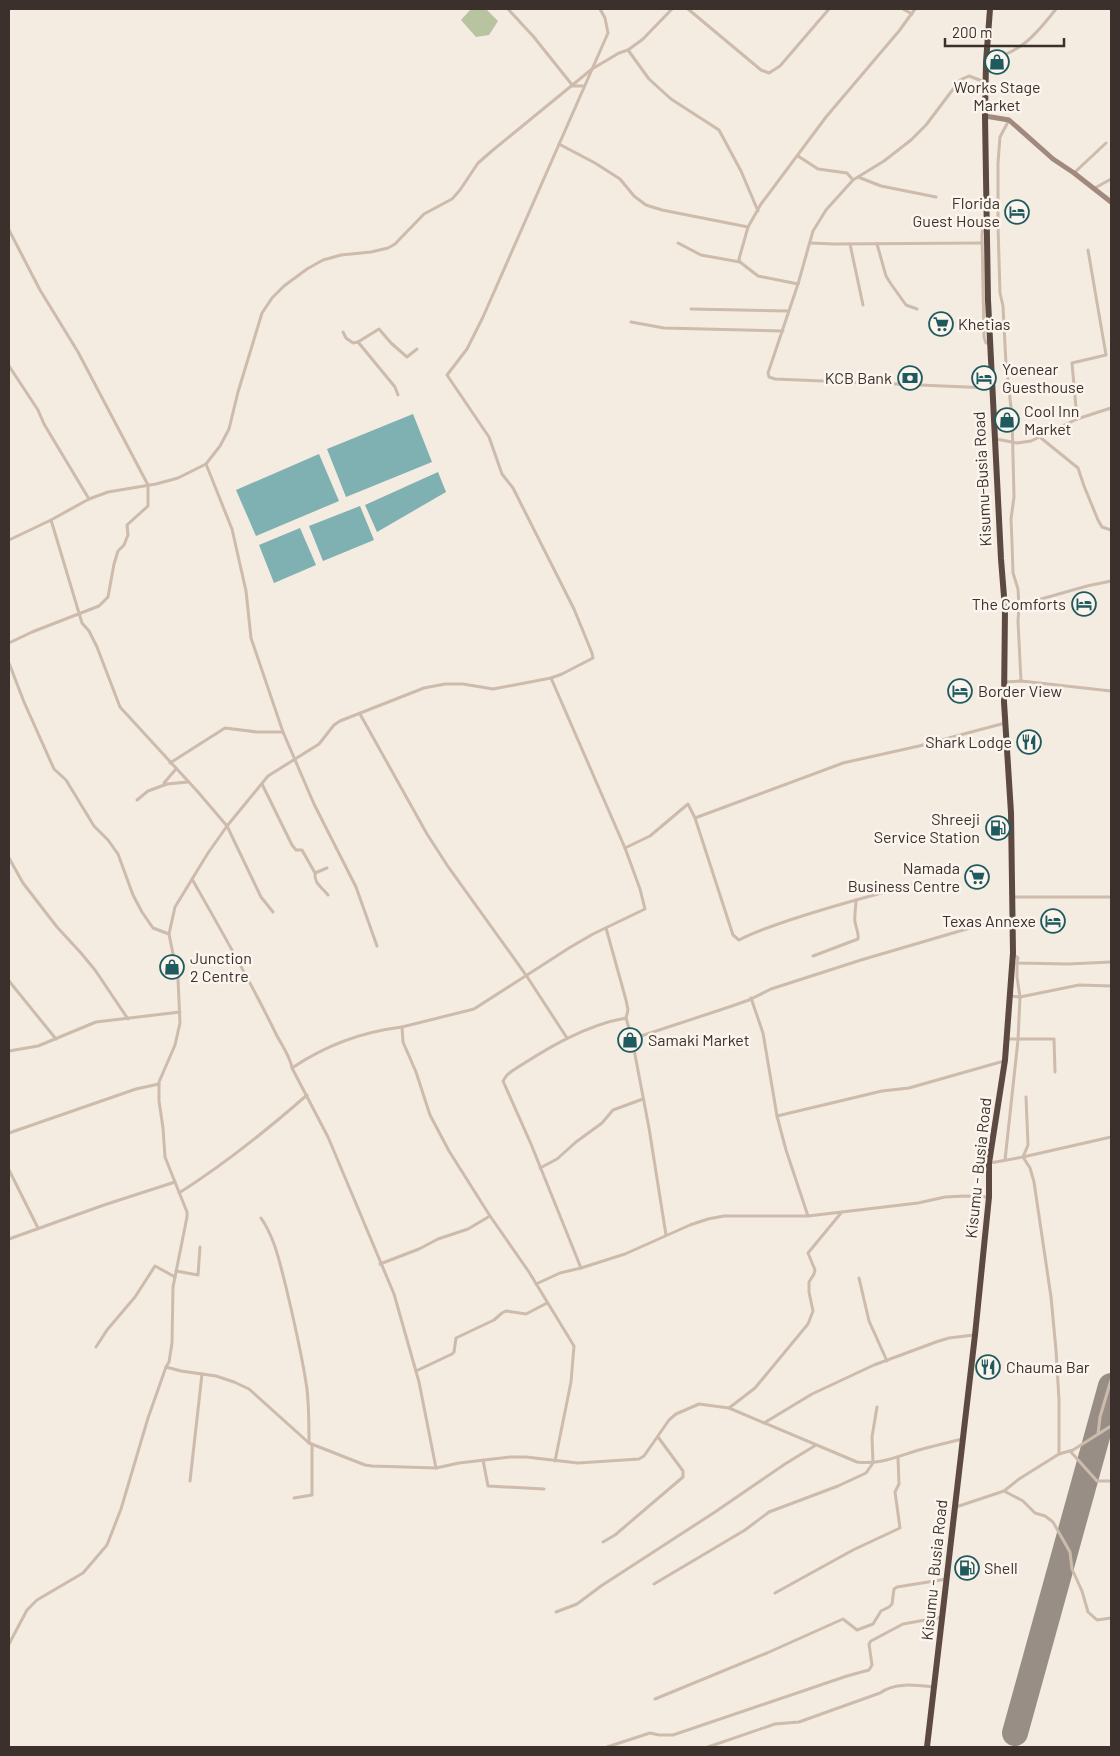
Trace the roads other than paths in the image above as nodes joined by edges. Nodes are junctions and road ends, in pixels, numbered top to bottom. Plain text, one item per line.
1 (508, 9) edge
2 (600, 9) edge
3 (672, 9) edge
4 (688, 9) edge
5 (829, 9) edge
6 (903, 9) edge
7 (915, 9) edge
8 (990, 9) edge
9 (1056, 9) edge
10 (912, 14) junction
11 (628, 50) junction
12 (986, 62) junction
13 (592, 69) junction
14 (986, 82) junction
15 (573, 86) junction
16 (584, 86) junction
17 (985, 116) junction
18 (1009, 120) junction
19 (1106, 143) dead end
20 (558, 144) junction
21 (798, 156) junction
22 (1074, 173) junction
23 (858, 177) junction
24 (1111, 179) edge
25 (853, 180) junction
26 (1094, 189) junction
27 (936, 197) dead end
28 (1111, 202) edge
29 (758, 211) junction
30 (987, 226) junction
31 (998, 226) junction
32 (748, 227) junction
33 (9, 230) edge
34 (678, 243) dead end
35 (810, 243) junction
36 (982, 243) junction
37 (850, 244) junction
38 (877, 244) junction
39 (1088, 250) dead end
40 (740, 262) junction
41 (798, 284) junction
42 (863, 305) dead end
43 (691, 309) dead end
44 (917, 309) dead end
45 (788, 311) junction
46 (631, 322) dead end
47 (783, 331) junction
48 (343, 332) dead end
49 (358, 342) junction
50 (989, 344) junction
51 (417, 349) dead end
52 (9, 366) edge
53 (991, 388) junction
54 (398, 395) dead end
55 (1111, 408) edge
56 (1077, 420) junction
57 (1041, 438) dead end
58 (995, 439) junction
59 (1013, 443) junction
60 (206, 464) junction
61 (148, 485) junction
62 (89, 499) junction
63 (51, 520) junction
64 (1111, 530) edge
65 (9, 540) edge
66 (1000, 559) joint
67 (1111, 581) edge
68 (1019, 606) junction
69 (1005, 609) junction
70 (79, 613) junction
71 (9, 643) edge
72 (9, 663) edge
73 (551, 678) junction
74 (1021, 681) junction
75 (1005, 682) junction
76 (1111, 691) edge
77 (360, 714) junction
78 (1005, 723) junction
79 (283, 732) junction
80 (294, 760) junction
81 (170, 763) junction
82 (176, 769) junction
83 (188, 782) junction
84 (262, 784) junction
85 (159, 787) junction
86 (137, 800) dead end
87 (695, 818) junction
88 (227, 826) junction
89 (626, 848) junction
90 (9, 858) edge
91 (328, 868) dead end
92 (315, 873) junction
93 (192, 879) junction
94 (919, 883) dead end
95 (328, 894) dead end
96 (1013, 897) junction
97 (1111, 897) edge
98 (856, 900) junction
99 (273, 912) dead end
100 (1013, 918) junction
101 (606, 928) junction
102 (168, 934) junction
103 (377, 946) dead end
104 (1013, 953) junction
105 (813, 956) dead end
106 (1111, 962) edge
107 (1017, 963) junction
108 (526, 974) junction
109 (9, 980) edge
110 (1111, 986) edge
111 (1010, 996) junction
112 (1020, 997) junction
113 (751, 998) junction
114 (180, 1012) junction
115 (626, 1018) junction
116 (128, 1019) junction
117 (402, 1027) junction
118 (568, 1038) junction
119 (56, 1039) junction
120 (632, 1039) junction
121 (1007, 1039) junction
122 (1018, 1040) junction
123 (9, 1051) edge
124 (1005, 1060) junction
125 (292, 1068) junction
126 (1055, 1072) dead end
127 (159, 1084) junction
128 (306, 1094) junction
129 (1026, 1097) dead end
130 (643, 1099) junction
131 (777, 1116) junction
132 (9, 1133) edge
133 (1111, 1138) edge
134 (1023, 1157) junction
135 (1005, 1160) junction
136 (989, 1163) junction
137 (540, 1168) junction
138 (9, 1170) edge
139 (175, 1182) junction
140 (179, 1193) junction
141 (989, 1197) junction
142 (840, 1213) junction
143 (490, 1216) junction
144 (808, 1216) junction
145 (261, 1218) dead end
146 (38, 1228) junction
147 (666, 1235) junction
148 (9, 1239) edge
149 (200, 1247) dead end
150 (380, 1264) junction
151 (580, 1268) junction
152 (176, 1271) junction
153 (175, 1277) junction
154 (859, 1278) dead end
155 (536, 1284) junction
156 (547, 1303) junction
157 (975, 1335) junction
158 (96, 1347) dead end
159 (887, 1361) junction
160 (166, 1367) junction
161 (416, 1371) junction
162 (202, 1374) junction
163 (1111, 1380) edge
164 (877, 1406) dead end
165 (729, 1408) junction
166 (764, 1422) junction
167 (1111, 1426) edge
168 (1098, 1434) junction
169 (658, 1436) junction
170 (962, 1439) junction
171 (311, 1444) junction
172 (817, 1445) junction
173 (1070, 1450) junction
174 (1059, 1454) junction
175 (898, 1457) junction
176 (483, 1460) junction
177 (555, 1460) junction
178 (872, 1463) junction
179 (436, 1468) junction
180 (190, 1481) dead end
181 (1111, 1481) edge
182 (544, 1489) dead end
183 (1004, 1491) junction
184 (294, 1498) dead end
185 (955, 1507) junction
186 (603, 1542) dead end
187 (947, 1579) junction
188 (654, 1584) dead end
189 (776, 1593) dead end
190 (556, 1612) dead end
191 (943, 1617) junction
192 (1111, 1618) edge
193 (9, 1644) edge
194 (934, 1688) junction
195 (655, 1699) dead end
196 (607, 1747) edge
197 (708, 1747) edge
198 (927, 1747) edge

1 - 15 street
2 - 13 street
3 - 11 street
4 - 5 street
6 - 10 street
7 - 10 street
8 - 12 highway, Kisumu-Busia Road
9 - 12 street
10 - 21 street
11 - 13 street
11 - 29 street
12 - 14 highway, Kisumu-Busia Road
13 - 15 street
13 - 16 street
14 - 17 highway, Kisumu-Busia Road
14 - 23 street
15 - 16 street
15 - 60 street
16 - 20 street
17 - 18 street
17 - 30 highway, Kisumu-Busia Road
18 - 22 street
18 - 31 street
19 - 22 street
20 - 32 street
20 - 73 street
21 - 25 street
21 - 29 street
22 - 26 street
23 - 25 street
23 - 27 street
24 - 26 street
25 - 35 street
26 - 28 street
29 - 32 street
30 - 31 street
30 - 36 street
30 - 50 highway, Kisumu-Busia Road
31 - 59 street
32 - 40 street
33 - 61 street
34 - 40 street
35 - 37 street
35 - 41 street
36 - 38 street
36 - 50 street
37 - 38 street
37 - 42 street
38 - 44 street
39 - 56 street
40 - 41 street
41 - 45 street
43 - 45 street
45 - 47 street
46 - 47 street
47 - 53 street
48 - 49 street
49 - 51 street
49 - 54 street
50 - 53 highway, Kisumu-Busia Road
52 - 62 street
53 - 58 highway, Kisumu-Busia Road
55 - 56 street
56 - 59 street
57 - 64 street
58 - 59 street
58 - 66 highway, Kisumu-Busia Road
59 - 68 street
60 - 61 street
60 - 79 street
61 - 62 street
61 - 70 street
62 - 63 street
63 - 65 street
63 - 70 street
66 - 69 highway, Kisumu - Busia Road
67 - 68 street
68 - 69 street
68 - 74 street
69 - 75 highway, Kisumu - Busia Road
70 - 71 street
70 - 81 street
72 - 102 street
73 - 77 street
73 - 89 street
74 - 75 street
74 - 76 street
75 - 78 highway, Kisumu - Busia Road
77 - 80 street
77 - 108 street
78 - 87 street
78 - 96 highway, Kisumu - Busia Road
79 - 80 street
79 - 81 street
80 - 84 street
80 - 103 street
81 - 82 street
82 - 83 street
82 - 85 street
83 - 85 street
83 - 88 street
84 - 88 street
84 - 92 street
85 - 86 street
87 - 89 street
87 - 98 street
88 - 93 street
88 - 99 street
89 - 101 street
90 - 116 street
91 - 92 street
92 - 95 street
93 - 102 street
93 - 125 street
94 - 98 street
96 - 97 street
96 - 100 highway, Kisumu - Busia Road
98 - 105 street
100 - 104 highway, Kisumu - Busia Road
100 - 113 street
101 - 108 street
101 - 115 street
102 - 114 street
104 - 107 street
104 - 111 highway, Kisumu - Busia Road
106 - 107 street
107 - 112 street
108 - 117 street
108 - 118 street
109 - 119 street
110 - 112 street
111 - 112 street
111 - 121 highway, Kisumu - Busia Road
112 - 122 street
113 - 120 street
113 - 131 street
114 - 116 street
114 - 127 street
115 - 118 street
115 - 120 street
116 - 119 street
117 - 125 street
117 - 143 street
118 - 137 street
119 - 123 street
120 - 130 street
121 - 122 street
121 - 124 highway, Kisumu - Busia Road
122 - 126 street
122 - 135 street
124 - 131 street
124 - 136 highway, Kisumu - Busia Road
125 - 128 street
127 - 132 street
127 - 139 street
128 - 140 street
128 - 150 street
129 - 134 street
130 - 137 street
130 - 147 street
131 - 144 street
133 - 134 street
134 - 135 street
134 - 174 street
135 - 136 street
136 - 141 highway, Kisumu - Busia Road
137 - 151 street
138 - 146 street
139 - 140 street
139 - 146 street
140 - 152 street
141 - 142 street
141 - 157 highway, Kisumu - Busia Road
142 - 144 street
142 - 165 street
143 - 150 street
143 - 155 street
144 - 147 street
145 - 171 street
146 - 148 street
147 - 151 street
149 - 152 street
150 - 161 street
151 - 155 street
152 - 153 street
153 - 158 street
153 - 160 street
154 - 159 street
155 - 156 street
156 - 161 street
156 - 177 street
157 - 159 street
157 - 170 highway, Kisumu - Busia Road
159 - 166 street
160 - 162 street
160 - 193 street
161 - 179 street
162 - 171 street
162 - 180 street
163 - 168 street
164 - 178 street
165 - 166 street
165 - 169 street
166 - 172 street
167 - 168 street
168 - 173 street
169 - 177 street
169 - 186 street
170 - 175 street
170 - 185 highway, Kisumu - Busia Road
171 - 179 street
171 - 184 street
172 - 178 street
172 - 190 street
173 - 174 street
173 - 181 street
174 - 183 street
175 - 178 street
175 - 189 street
176 - 177 street
176 - 179 street
176 - 182 street
178 - 188 street
183 - 185 street
183 - 192 street
185 - 187 highway, Kisumu - Busia Road
187 - 191 highway, Kisumu - Busia Road
187 - 195 street
191 - 194 highway, Kisumu - Busia Road
191 - 196 street
194 - 197 street
194 - 198 highway, Kisumu - Busia Road

